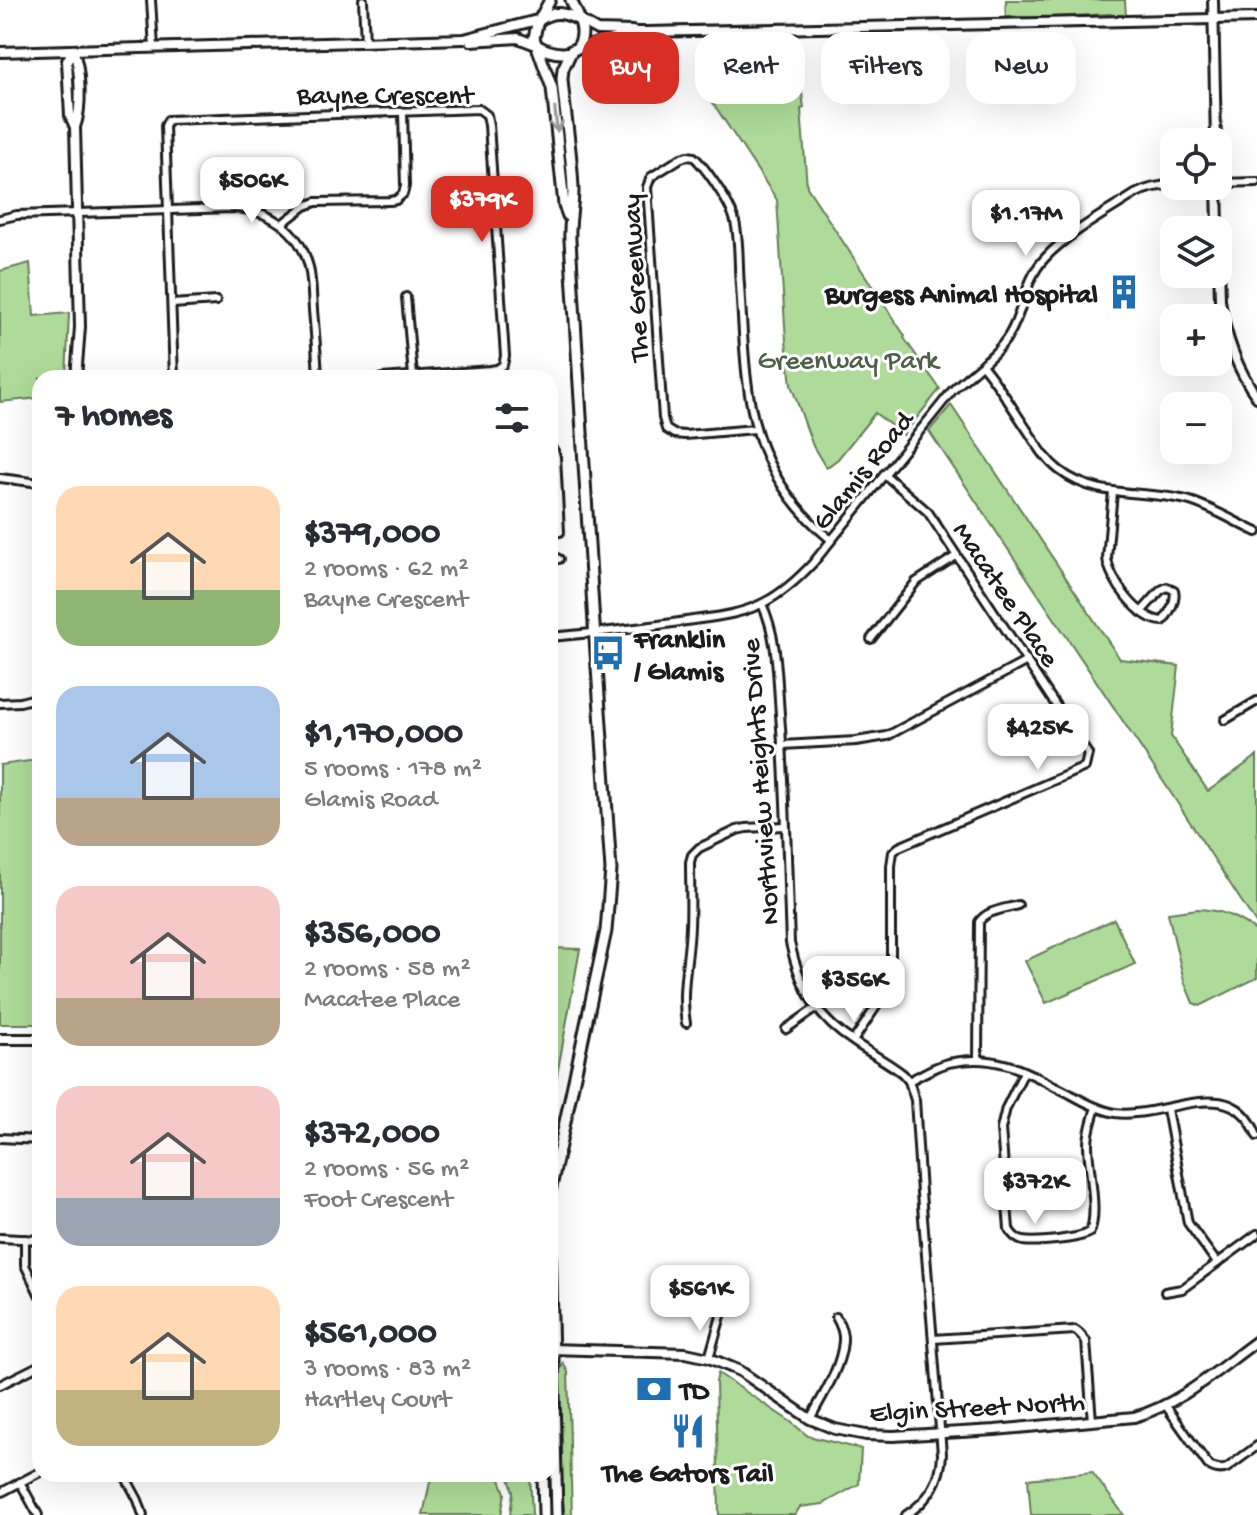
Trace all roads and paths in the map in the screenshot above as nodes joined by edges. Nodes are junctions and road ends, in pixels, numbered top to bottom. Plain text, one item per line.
1 (151, 0) edge
2 (363, 0) edge
3 (550, 0) edge
4 (571, 0) edge
5 (1213, 0) edge
6 (1257, 18) edge
7 (541, 19) junction
8 (1214, 19) junction
9 (579, 20) junction
10 (637, 32) joint
11 (464, 39) junction
12 (365, 42) junction
13 (536, 45) junction
14 (582, 47) edge
15 (154, 49) junction
16 (73, 50) junction
17 (572, 50) junction
18 (0, 52) edge
19 (403, 113) junction
20 (1216, 128) edge
21 (1257, 182) edge
22 (1232, 184) edge
23 (1160, 185) edge
24 (1218, 200) edge
25 (169, 210) junction
26 (77, 212) junction
27 (569, 218) junction
28 (0, 219) edge
29 (283, 223) junction
30 (406, 297) dead end
31 (216, 301) dead end
32 (172, 304) junction
33 (982, 365) junction
34 (77, 370) edge
35 (174, 370) edge
36 (317, 370) edge
37 (412, 370) edge
38 (485, 370) edge
39 (1257, 397) edge
40 (755, 429) junction
41 (884, 474) junction
42 (0, 478) edge
43 (32, 482) edge
44 (1113, 492) junction
45 (558, 494) edge
46 (558, 532) edge
47 (1257, 532) edge
48 (831, 540) junction
49 (956, 556) junction
50 (762, 604) junction
51 (1141, 612) junction
52 (595, 634) junction
53 (558, 636) edge
54 (871, 639) dead end
55 (1027, 661) junction
56 (32, 699) edge
57 (1257, 701) edge
58 (0, 703) edge
59 (1225, 720) dead end
60 (782, 745) junction
61 (785, 826) junction
62 (1018, 905) dead end
63 (816, 1008) junction
64 (686, 1023) dead end
65 (786, 1029) dead end
66 (0, 1039) edge
67 (32, 1039) edge
68 (853, 1041) junction
69 (978, 1060) junction
70 (1024, 1072) junction
71 (909, 1081) junction
72 (1096, 1107) junction
73 (1167, 1109) junction
74 (1257, 1136) edge
75 (0, 1138) edge
76 (32, 1140) edge
77 (558, 1155) edge
78 (1257, 1234) edge
79 (0, 1238) edge
80 (25, 1239) junction
81 (32, 1239) edge
82 (1217, 1263) junction
83 (32, 1279) edge
84 (1165, 1292) dead end
85 (721, 1316) dead end
86 (836, 1317) dead end
87 (933, 1339) junction
88 (1257, 1341) edge
89 (558, 1349) edge
90 (709, 1358) junction
91 (32, 1369) edge
92 (0, 1385) edge
93 (1166, 1406) junction
94 (810, 1419) junction
95 (1092, 1421) junction
96 (940, 1433) junction
97 (1257, 1446) edge
98 (32, 1476) edge
99 (20, 1482) junction
100 (128, 1482) edge
101 (543, 1482) edge
102 (556, 1482) edge
103 (0, 1493) edge
104 (38, 1515) edge
105 (143, 1515) edge
106 (544, 1515) edge
107 (557, 1515) edge
108 (906, 1515) edge

1 - 15 street
2 - 12 street
3 - 7 main road
4 - 9 main road
5 - 8 street
6 - 8 street
7 - 9 main road
7 - 11 street
7 - 13 main road
8 - 10 street
8 - 20 street
9 - 10 street
9 - 17 main road
11 - 12 street
11 - 13 street
12 - 15 street
13 - 17 main road
13 -> 27 main road
14 - 17 street
15 - 16 street
16 - 18 street
16 - 26 street
17 - 27 main road
19 - 25 street, Bayne Crescent
19 - 29 street
19 - 38 street, Bayne Crescent
21 - 22 street
23 - 33 street, Glamis Road
24 - 39 street
25 - 26 street
25 - 29 street
25 - 32 street, Bayne Crescent
26 - 28 street
26 - 34 street
27 - 52 main road
29 - 36 street
30 - 37 street
31 - 32 street
32 - 35 street, Bayne Crescent
33 - 41 street, Glamis Road
33 - 44 street
40 - 40 street, The Greenway
40 - 48 street, The Greenway
41 - 48 street, Glamis Road
41 - 49 street, Macatee Place
42 - 43 street
44 - 47 street
44 - 51 street
45 - 46 street
48 - 50 street, Glamis Road
49 - 54 street
49 - 55 street, Macatee Place
50 - 52 street, Glamis Road
50 - 60 street, Northview Heights Drive
51 - 51 street
52 - 53 street, Glamis Road
52 - 77 main road
55 - 60 street
55 - 68 street, Macatee Place
56 - 58 street
57 - 59 street
60 - 61 street, Northview Heights Drive
61 - 63 street, Northview Heights Drive
61 - 64 street
62 - 69 street
63 - 65 street
63 - 68 street, Northview Heights Drive
66 - 67 street
68 - 71 street, Northview Heights Drive
69 - 70 street
69 - 71 street
70 - 72 street
70 - 72 street
71 - 87 street
72 - 73 street
73 - 74 street
73 - 82 street
75 - 76 street
78 - 82 street
79 - 80 street
80 - 81 street
80 - 83 street
82 - 84 street
85 - 90 street
86 - 94 street
87 - 95 street
87 - 96 street
88 - 93 street, Elgin Street North
89 - 90 street, Elgin Street North
90 - 94 street, Elgin Street North
91 - 92 street
93 - 95 street, Elgin Street North
93 - 97 street
94 - 96 street, Elgin Street North
95 - 96 street, Elgin Street North
96 - 108 street
98 - 99 street
99 - 103 street
99 - 104 street
100 - 105 street
101 - 106 main road
102 - 107 main road

